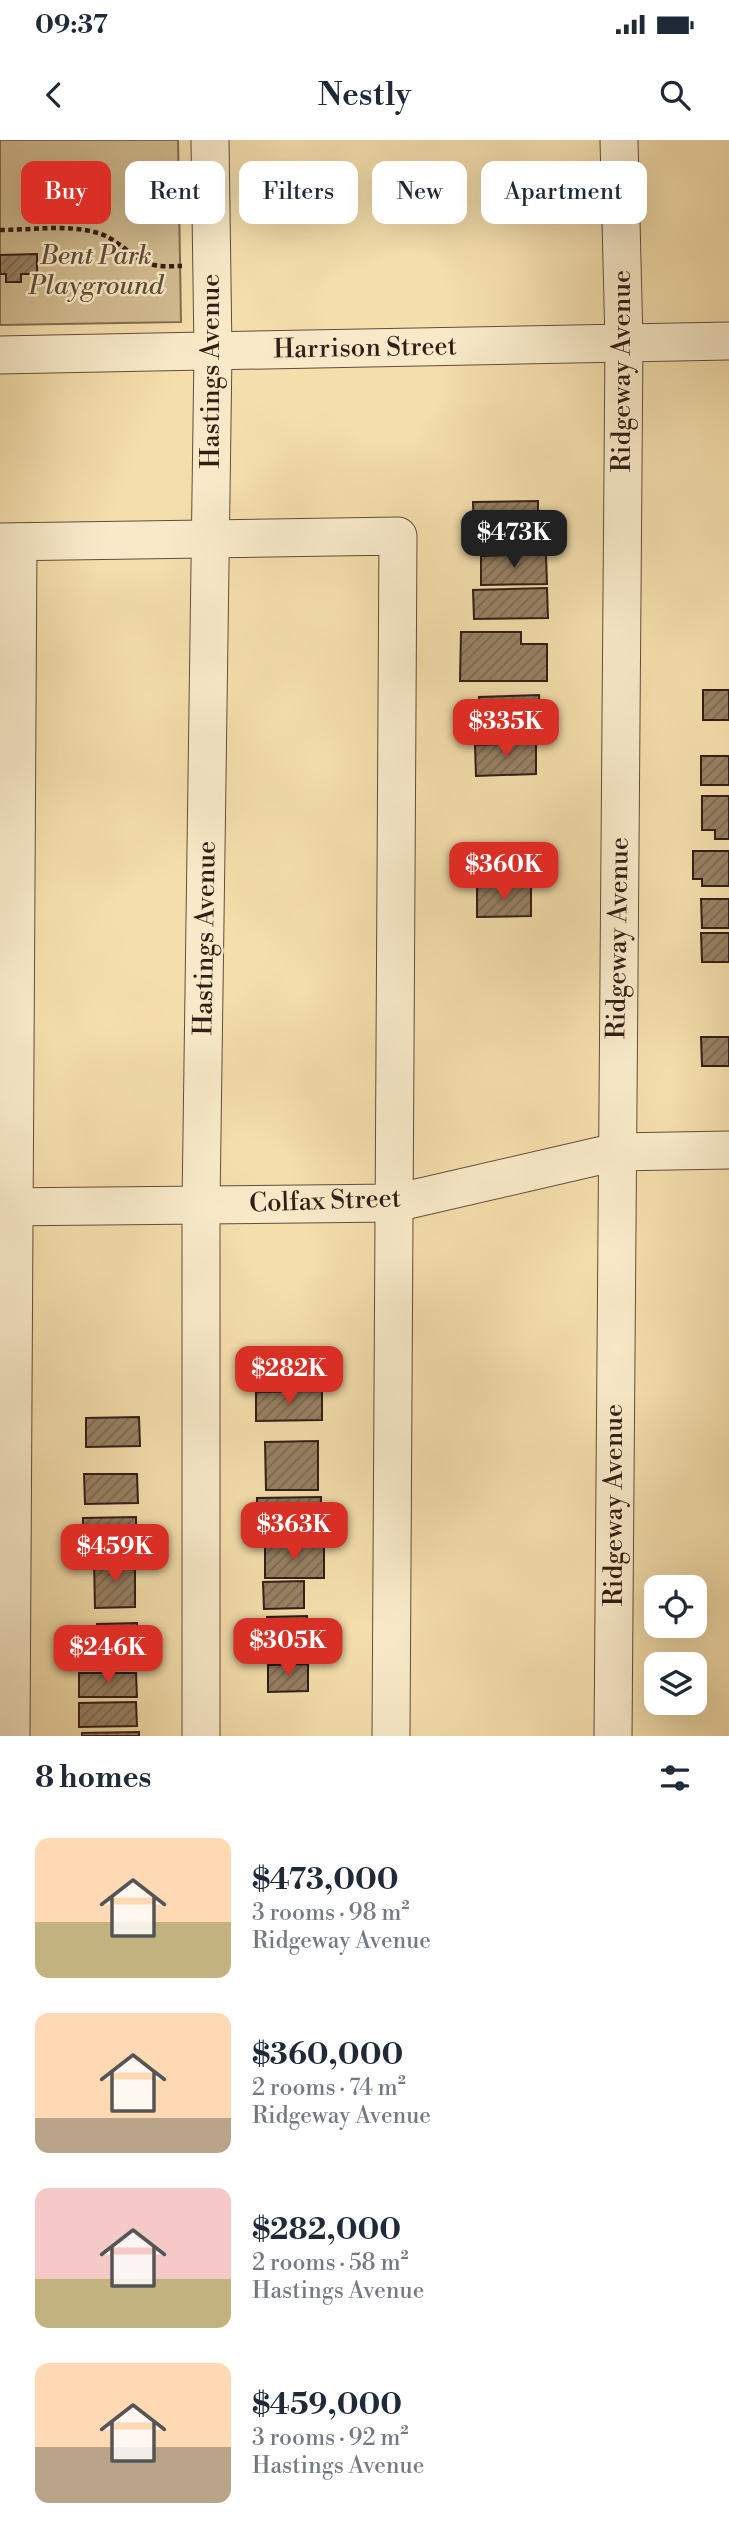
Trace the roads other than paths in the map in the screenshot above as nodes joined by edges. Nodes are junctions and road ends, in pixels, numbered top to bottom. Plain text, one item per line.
1 (210, 140) edge
2 (619, 140) edge
3 (729, 341) edge
4 (624, 342) junction
5 (213, 352) junction
6 (0, 355) edge
7 (210, 539) junction
8 (9, 542) edge
9 (729, 1150) edge
10 (616, 1152) junction
11 (395, 1203) junction
12 (201, 1205) junction
13 (7, 1207) edge
14 (11, 1736) edge
15 (201, 1736) edge
16 (391, 1736) edge
17 (613, 1736) edge

1 - 5 street, Hastings Avenue
2 - 4 street, Ridgeway Avenue
3 - 4 street, Harrison Street
4 - 5 street, Harrison Street
4 - 10 street, Ridgeway Avenue
5 - 6 street, Harrison Street
5 - 7 street, Hastings Avenue
7 - 8 street
7 - 11 street
7 - 12 street, Hastings Avenue
8 - 13 street
9 - 10 street, Colfax Street
10 - 11 street, Colfax Street
10 - 17 street, Ridgeway Avenue
11 - 12 street, Colfax Street
11 - 16 street
12 - 13 street, Colfax Street
12 - 15 street, Hastings Avenue
13 - 14 street

